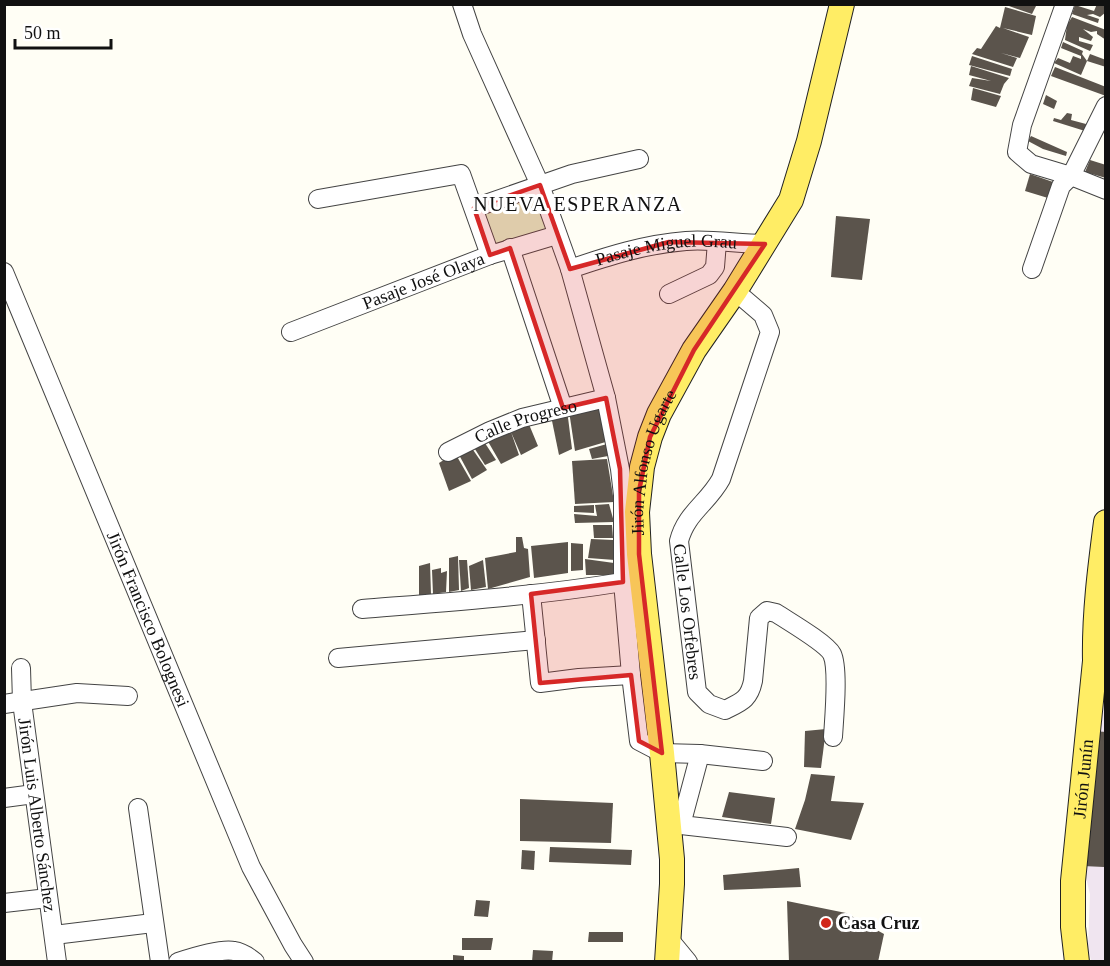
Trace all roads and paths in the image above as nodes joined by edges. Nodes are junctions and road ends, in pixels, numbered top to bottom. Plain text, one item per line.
1 (462, 4) edge
2 (842, 4) edge
3 (1065, 4) edge
4 (1106, 106) edge
5 (639, 159) dead end
6 (1071, 176) junction
7 (540, 185) junction
8 (1106, 190) edge
9 (318, 199) dead end
10 (474, 208) junction
11 (557, 235) junction
12 (717, 242) junction
13 (765, 244) junction
14 (510, 248) junction
15 (490, 255) junction
16 (570, 269) junction
17 (1032, 269) dead end
18 (4, 272) edge
19 (735, 291) junction
20 (669, 294) dead end
21 (291, 332) dead end
22 (606, 398) junction
23 (563, 408) junction
24 (448, 452) dead end
25 (1106, 522) edge
26 (631, 555) junction
27 (623, 582) junction
28 (531, 594) junction
29 (362, 609) dead end
30 (536, 640) junction
31 (338, 658) dead end
32 (21, 668) dead end
33 (631, 675) junction
34 (128, 696) dead end
35 (14, 703) edge
36 (834, 737) dead end
37 (662, 753) junction
38 (700, 754) junction
39 (764, 761) dead end
40 (34, 794) junction
41 (4, 798) edge
42 (138, 808) dead end
43 (674, 826) junction
44 (787, 837) dead end
45 (48, 898) junction
46 (4, 903) edge
47 (153, 923) junction
48 (54, 935) junction
49 (668, 950) edge
50 (57, 962) edge
51 (160, 962) edge
52 (178, 962) edge
53 (255, 962) edge
54 (304, 962) edge
55 (688, 962) edge
56 (1077, 962) edge

1 - 7 street
2 - 13 main road, Jirón Alfonso Ugarte
3 - 6 street
4 - 6 street
5 - 7 street
6 - 8 street
6 - 17 street
7 - 10 street
7 - 11 street
9 - 10 street
10 - 15 street
11 - 14 street, Pasaje José Olaya
11 - 16 street
12 - 13 street, Pasaje Miguel Grau
12 - 16 street, Pasaje Miguel Grau
12 - 20 street
13 - 19 main road, Jirón Alfonso Ugarte
14 - 15 street, Pasaje José Olaya
14 - 23 street
15 - 21 street, Pasaje José Olaya
16 - 22 street
18 - 54 street, Jirón Francisco Bolognesi
19 - 26 main road, Jirón Alfonso Ugarte
19 - 36 street, Calle Los Orfebres
22 - 23 street, Calle Progreso
22 - 26 street
23 - 24 street, Calle Progreso
25 - 56 main road, Jirón Junín
26 - 27 street
26 - 37 main road, Jirón Alfonso Ugarte
27 - 28 street
27 - 33 street
28 - 29 street
28 - 30 street
30 - 31 street
30 - 33 street
32 - 35 street, Jirón Luis Alberto Sánchez
33 - 37 street
34 - 35 street
35 - 40 street, Jirón Luis Alberto Sánchez
37 - 38 street
37 - 43 main road, Jirón Alfonso Ugarte
38 - 39 street
38 - 43 street
40 - 41 street
40 - 45 street, Jirón Luis Alberto Sánchez
42 - 47 street
43 - 44 street
43 - 49 main road, Jirón Alfonso Ugarte
45 - 46 street
45 - 48 street, Jirón Luis Alberto Sánchez
47 - 48 street
47 - 51 street
48 - 50 street, Jirón Luis Alberto Sánchez
49 - 55 street
52 - 53 street

